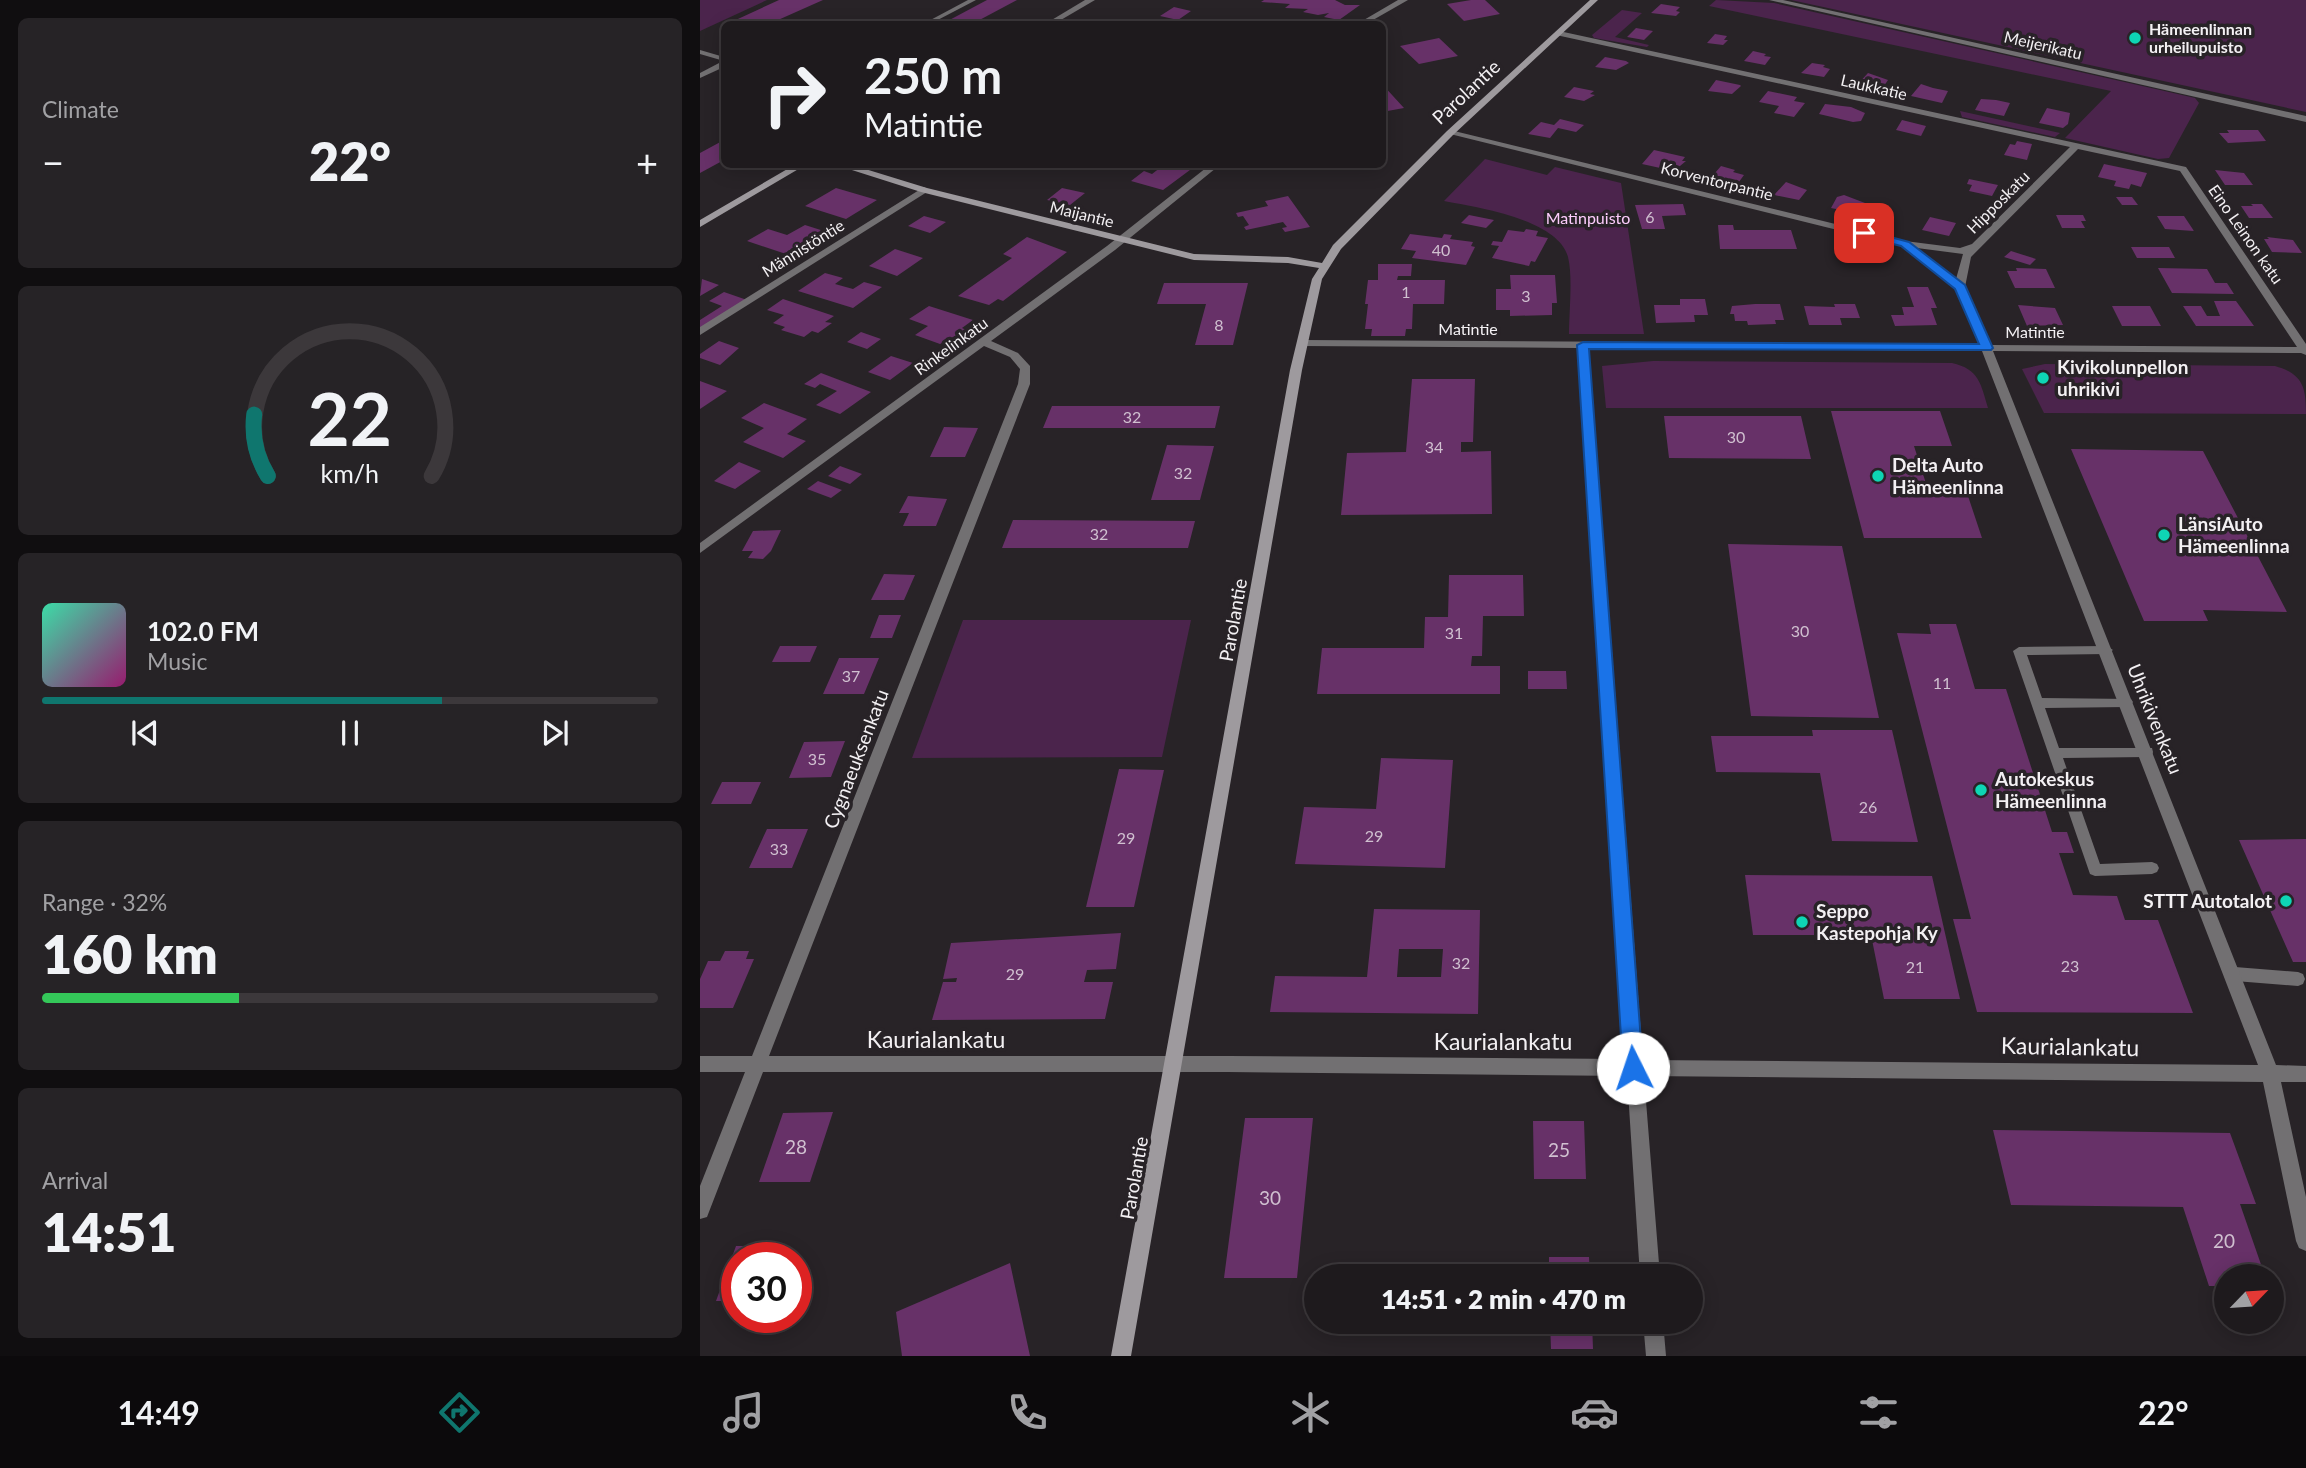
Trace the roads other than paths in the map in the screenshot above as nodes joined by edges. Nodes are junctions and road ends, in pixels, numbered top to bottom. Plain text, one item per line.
1 (972, 0) edge
2 (1091, 0) edge
3 (1404, 0) edge
4 (1594, 0) edge
5 (1773, 0) edge
6 (932, 21) edge
7 (1054, 21) edge
8 (1366, 21) edge
9 (1559, 33) junction
10 (700, 52) edge
11 (721, 60) edge
12 (721, 63) edge
13 (700, 76) edge
14 (2306, 119) edge
15 (1450, 133) junction
16 (2075, 147) junction
17 (796, 168) edge
18 (850, 168) edge
19 (1212, 168) edge
20 (2183, 169) joint
21 (924, 190) junction
22 (700, 224) edge
23 (1121, 240) junction
24 (1905, 244) junction
25 (1976, 246) junction
26 (1324, 266) junction
27 (1961, 287) junction
28 (700, 332) edge
29 (983, 342) junction
30 (1302, 343) junction
31 (1583, 345) junction
32 (1986, 348) junction
33 (2306, 350) edge
34 (700, 549) edge
35 (2107, 650) junction
36 (2127, 702) junction
37 (2037, 703) junction
38 (2147, 752) junction
39 (2055, 753) junction
40 (2152, 868) dead end
41 (2235, 974) junction
42 (2298, 979) dead end
43 (700, 1064) edge
44 (757, 1064) junction
45 (1174, 1065) junction
46 (1633, 1068) junction
47 (2270, 1073) junction
48 (2306, 1074) edge
49 (700, 1210) edge
50 (2306, 1241) edge
51 (1649, 1264) edge
52 (1654, 1334) edge
53 (1121, 1356) edge
54 (1656, 1356) edge

1 - 6 lane
2 - 7 street
3 - 8 street
4 - 9 main road, Parolantie
5 - 14 street, Meijerikatu
9 - 15 main road, Parolantie
9 - 16 street, Laukkatie
10 - 11 lane
12 - 13 lane
15 - 24 street, Korventorpantie
15 - 26 main road, Parolantie
16 - 20 street, Laukkatie
16 - 25 street, Hipposkatu
17 - 22 main road
18 - 21 main road, Maijantie
19 - 23 street, Rinkelinkatu
20 - 33 street, Eino Leinon katu
21 - 23 main road, Maijantie
21 - 28 street, Männistöntie
23 - 26 main road, Maijantie
23 - 29 street, Rinkelinkatu
24 - 25 street, Korventorpantie
24 - 27 street
25 - 27 street, Hipposkatu
26 - 30 main road, Parolantie
27 - 32 street, Uhrikivenkatu
29 - 34 street, Rinkelinkatu
29 - 44 street, Cygnaeuksenkatu
30 - 31 street, Matintie
30 - 45 main road, Parolantie
31 - 32 street, Matintie
31 - 46 street
32 - 33 street, Matintie
32 - 35 street, Uhrikivenkatu
35 - 36 street, Uhrikivenkatu
35 - 37 lane
36 - 37 lane
36 - 38 street, Uhrikivenkatu
37 - 39 lane
38 - 39 lane
38 - 41 street, Uhrikivenkatu
39 - 40 lane
41 - 42 lane
41 - 47 street, Uhrikivenkatu
43 - 44 street, Kaurialankatu
44 - 45 street, Kaurialankatu
44 - 49 street, Cygnaeuksenkatu
45 - 46 street, Kaurialankatu
45 - 53 main road, Parolantie
46 - 47 street, Kaurialankatu
46 - 51 street
47 - 48 street, Kaurialankatu
47 - 50 street, Uhrikivenkatu
52 - 54 street

